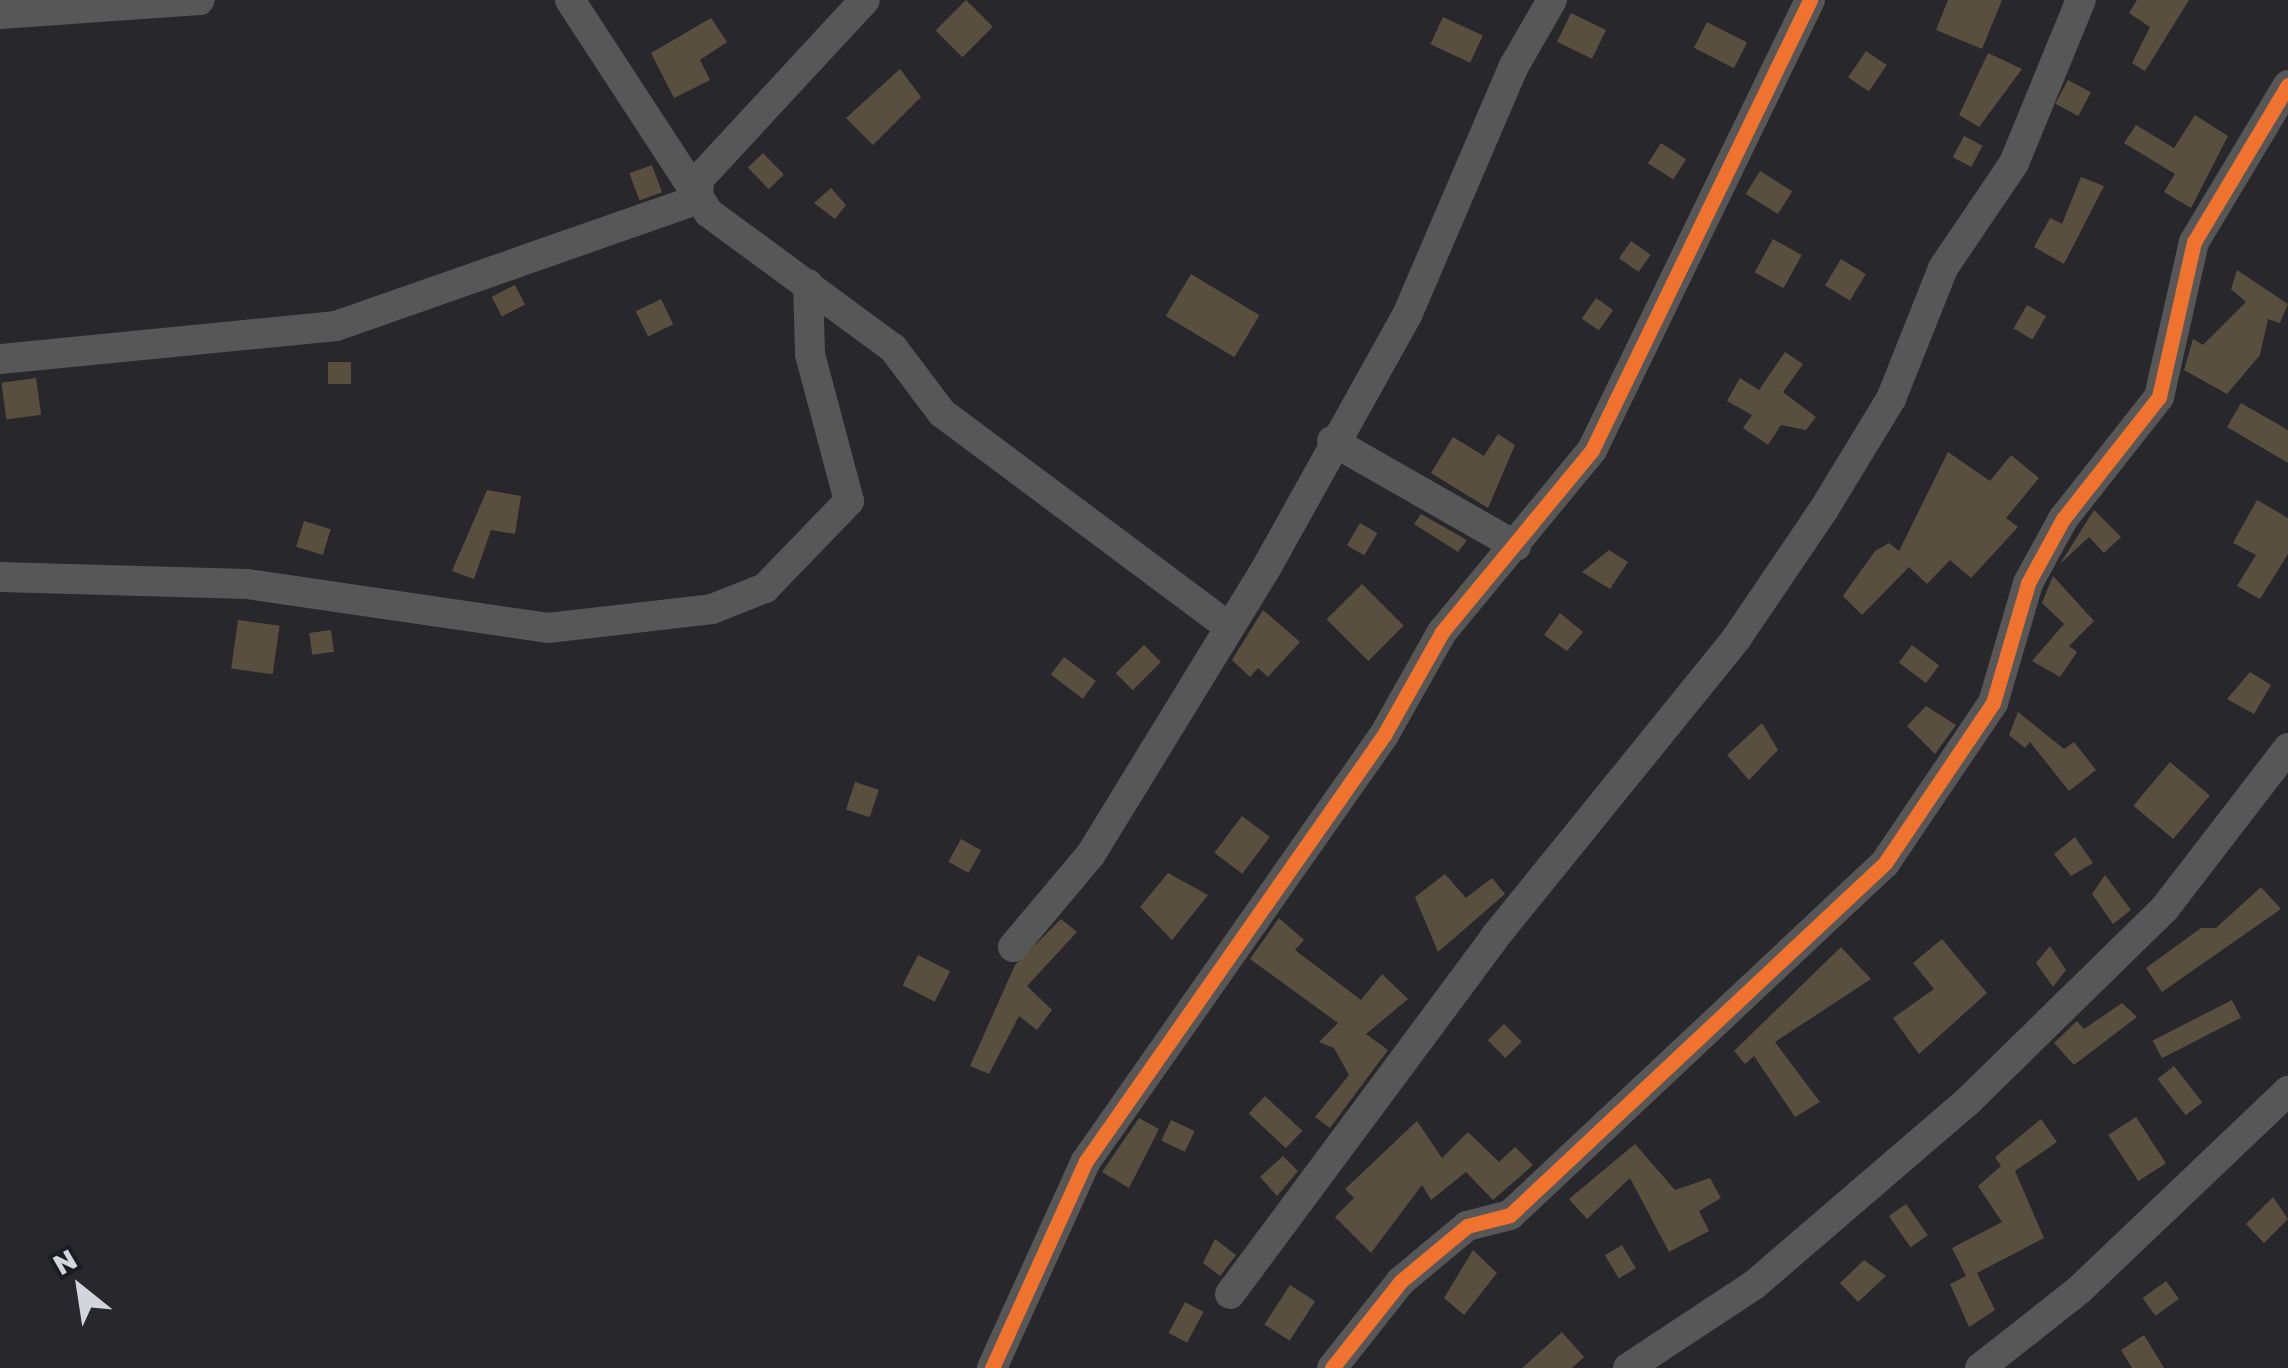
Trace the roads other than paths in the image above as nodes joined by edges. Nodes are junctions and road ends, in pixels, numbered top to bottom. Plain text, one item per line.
1 (200, 0) edge
2 (570, 0) edge
3 (866, 0) edge
4 (1552, 0) edge
5 (1810, 0) edge
6 (2081, 0) edge
7 (0, 14) edge
8 (2288, 85) edge
9 (698, 200) junction
10 (808, 284) junction
11 (0, 359) edge
12 (1332, 441) junction
13 (1516, 546) junction
14 (0, 577) edge
15 (1230, 627) junction
16 (2288, 748) edge
17 (1012, 947) dead end
18 (2288, 1091) edge
19 (1230, 1294) dead end
20 (992, 1368) edge
21 (1332, 1368) edge
22 (1628, 1368) edge
23 (1980, 1368) edge

1 - 7 street
2 - 9 street
3 - 9 street
4 - 12 street
5 - 13 street
6 - 19 street
8 - 21 street
9 - 10 street
9 - 11 street
10 - 14 street
10 - 15 street
12 - 13 street
12 - 15 street
13 - 20 street
15 - 17 street
16 - 22 street
18 - 23 street

